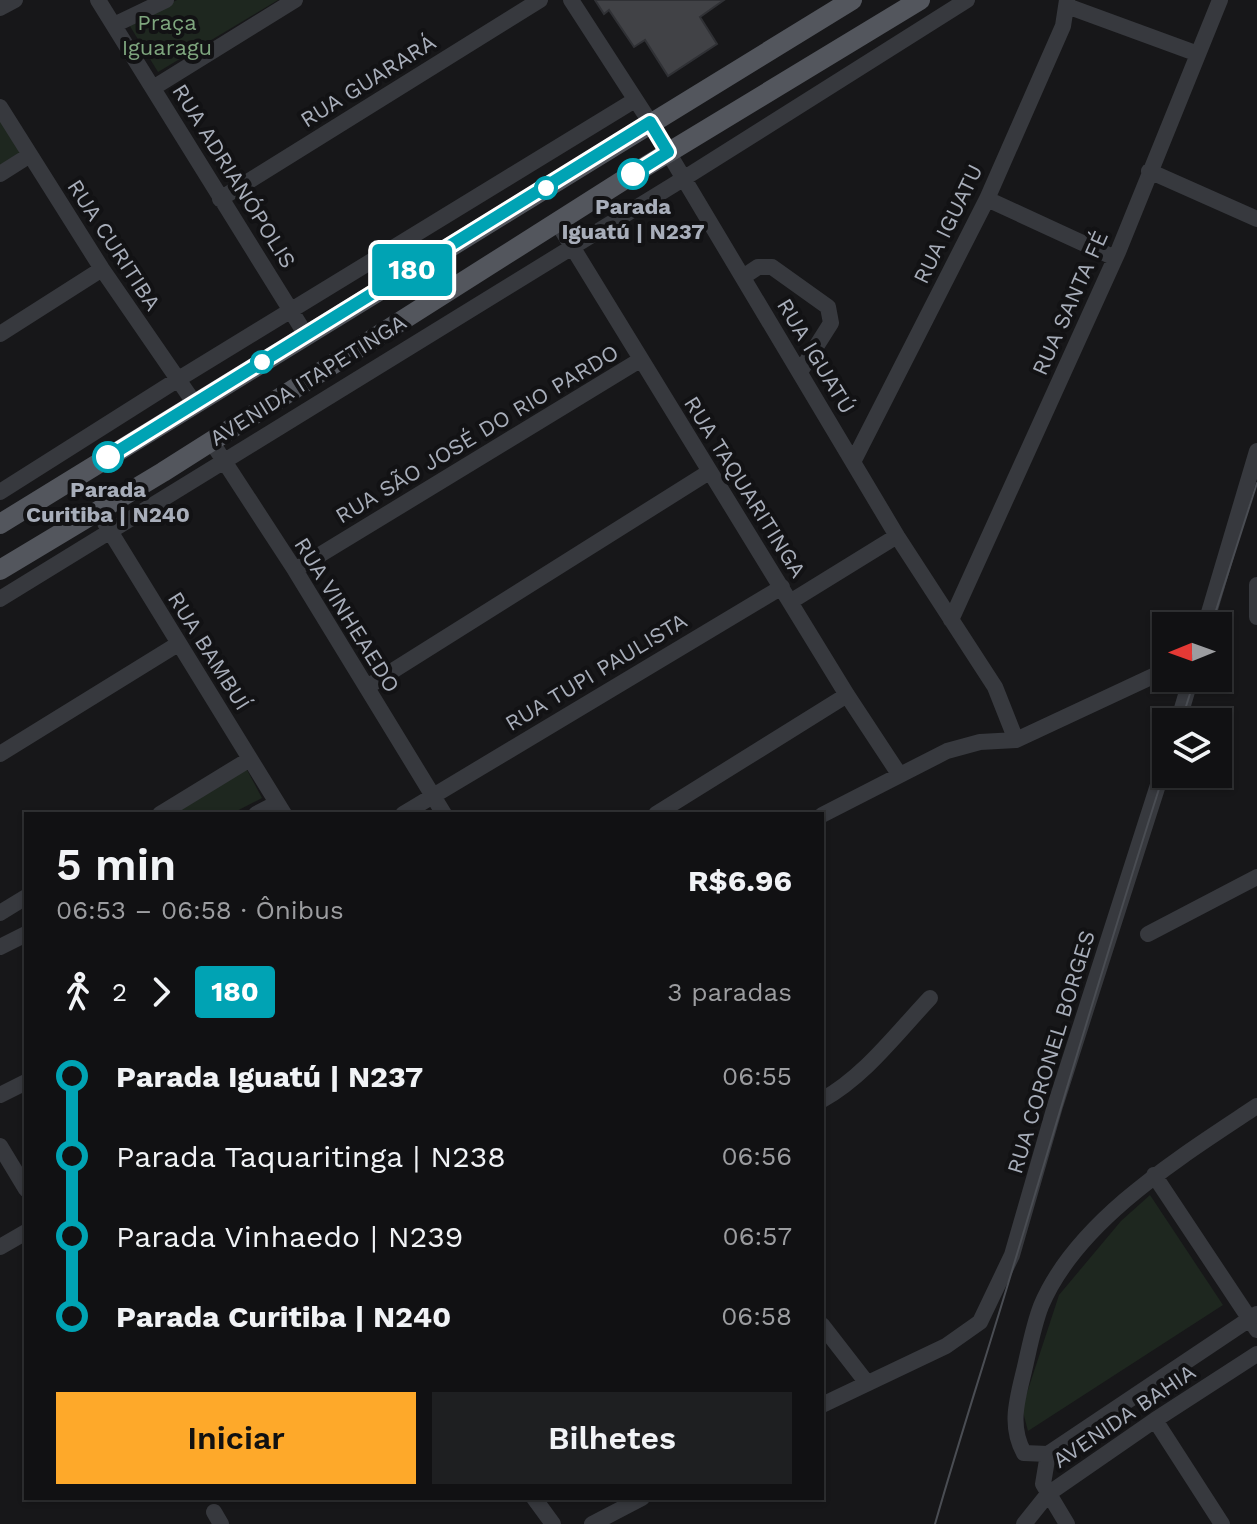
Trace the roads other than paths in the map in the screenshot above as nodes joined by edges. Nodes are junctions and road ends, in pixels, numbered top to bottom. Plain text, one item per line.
1 (15, 0) edge
2 (98, 0) edge
3 (166, 0) edge
4 (295, 0) edge
5 (540, 0) edge
6 (571, 0) edge
7 (852, 0) edge
8 (920, 0) edge
9 (967, 0) edge
10 (1220, 0) edge
11 (1067, 3) edge
12 (0, 8) edge
13 (834, 12) junction
14 (114, 25) junction
15 (805, 29) junction
16 (853, 41) junction
17 (1198, 54) junction
18 (823, 59) junction
19 (153, 88) junction
20 (635, 100) junction
21 (0, 107) edge
22 (650, 122) junction
23 (668, 152) junction
24 (30, 155) junction
25 (1149, 171) junction
26 (0, 174) edge
27 (683, 179) junction
28 (220, 199) junction
29 (987, 199) junction
30 (1257, 219) edge
31 (557, 222) junction
32 (484, 226) junction
33 (571, 245) junction
34 (503, 256) junction
35 (430, 258) junction
36 (1115, 258) junction
37 (102, 269) junction
38 (743, 277) junction
39 (449, 290) junction
40 (293, 311) junction
41 (0, 334) edge
42 (306, 335) junction
43 (640, 360) junction
44 (800, 372) junction
45 (177, 380) junction
46 (195, 404) junction
47 (211, 441) junction
48 (1257, 451) edge
49 (224, 460) junction
50 (854, 460) junction
51 (709, 472) junction
52 (0, 492) edge
53 (97, 512) junction
54 (0, 524) edge
55 (110, 530) junction
56 (897, 536) junction
57 (0, 570) edge
58 (295, 570) junction
59 (1257, 585) edge
60 (786, 594) junction
61 (0, 599) edge
62 (1209, 612) edge
63 (1257, 617) edge
64 (951, 620) junction
65 (178, 644) junction
66 (1152, 677) edge
67 (367, 687) junction
68 (847, 695) junction
69 (1016, 740) junction
70 (0, 754) edge
71 (250, 759) junction
72 (899, 774) junction
73 (1157, 788) edge
74 (433, 796) junction
75 (280, 808) edge
76 (163, 812) edge
77 (406, 812) edge
78 (443, 812) edge
79 (659, 812) edge
80 (824, 814) edge
81 (1257, 877) edge
82 (24, 898) edge
83 (0, 913) edge
84 (1148, 934) dead end
85 (24, 935) edge
86 (0, 947) edge
87 (930, 998) dead end
88 (24, 1083) edge
89 (0, 1095) edge
90 (824, 1099) edge
91 (1257, 1106) edge
92 (0, 1146) edge
93 (1154, 1175) junction
94 (24, 1186) edge
95 (24, 1233) edge
96 (0, 1247) edge
97 (1255, 1321) edge
98 (824, 1328) edge
99 (1257, 1354) edge
100 (867, 1383) junction
101 (824, 1404) edge
102 (1155, 1420) junction
103 (1048, 1454) junction
104 (1048, 1494) junction
105 (535, 1500) edge
106 (638, 1500) edge
107 (553, 1524) edge
108 (592, 1524) edge
109 (1024, 1524) edge
110 (1067, 1524) edge
111 (1222, 1524) edge

1 - 12 street
2 - 14 street, RUA ADRIANÓPOLIS
3 - 14 street
4 - 19 street
5 - 28 street, RUA GUARARÁ
6 - 20 street, RUA IGUATÚ
7 - 13 main road, AVENIDA ITAPETINGA
8 - 16 main road, AVENIDA ITAPETINGA
9 - 27 street, AVENIDA ITAPETINGA
10 - 17 street, RUA SANTA FÉ
11 - 17 street
11 - 29 street, RUA IGUATU
13 - 15 main road, AVENIDA ITAPETINGA
13 - 16 main road
14 - 19 street, RUA ADRIANÓPOLIS
15 - 18 main road
15 - 22 main road, AVENIDA ITAPETINGA
16 - 18 main road, AVENIDA ITAPETINGA
17 - 25 street, RUA SANTA FÉ
18 - 23 main road, AVENIDA ITAPETINGA
19 - 28 street, RUA ADRIANÓPOLIS
20 - 22 street, RUA IGUATÚ
20 - 40 street
21 - 24 street, RUA CURITIBA
22 - 23 street, RUA IGUATÚ
22 - 32 main road, AVENIDA ITAPETINGA
23 - 27 street, RUA IGUATÚ
23 - 31 main road, AVENIDA ITAPETINGA
24 - 26 street
24 - 37 street, RUA CURITIBA
25 - 30 street
25 - 36 street, RUA SANTA FÉ
27 - 33 street, AVENIDA ITAPETINGA
27 - 38 street, RUA IGUATÚ
28 - 40 street, RUA ADRIANÓPOLIS
29 - 36 street
29 - 50 street, RUA IGUATU
31 - 33 street, RUA TAQUARITINGA
31 - 34 main road, AVENIDA ITAPETINGA
32 - 34 main road
32 - 35 main road, AVENIDA ITAPETINGA
33 - 43 street, RUA TAQUARITINGA
33 - 49 street, AVENIDA ITAPETINGA
34 - 39 main road, AVENIDA ITAPETINGA
35 - 39 main road
35 - 42 main road, AVENIDA ITAPETINGA
36 - 64 street, RUA SANTA FÉ
37 - 41 street
37 - 45 street, RUA CURITIBA
38 - 44 street, RUA IGUATÚ
38 - 44 street
39 - 47 main road, AVENIDA ITAPETINGA
40 - 42 street, RUA ADRIANÓPOLIS
40 - 45 street
42 - 46 main road, AVENIDA ITAPETINGA
43 - 51 street, RUA TAQUARITINGA
43 - 58 street, RUA SÃO JOSÉ DO RIO PARDO
44 - 50 street, RUA IGUATÚ
45 - 46 street, RUA CURITIBA
45 - 52 street
46 - 54 main road, AVENIDA ITAPETINGA
47 - 49 street, RUA VINHEAEDO
47 - 53 main road, AVENIDA ITAPETINGA
48 - 62 street
49 - 55 street, AVENIDA ITAPETINGA
49 - 58 street, RUA VINHEAEDO
50 - 56 street, RUA IGUATÚ
51 - 60 street, RUA TAQUARITINGA
51 - 67 street
53 - 55 street, RUA BAMBUÍ
53 - 57 main road, AVENIDA ITAPETINGA
55 - 61 street, AVENIDA ITAPETINGA
55 - 65 street, RUA BAMBUÍ
56 - 60 street, RUA TUPI PAULISTA
56 - 64 street, RUA IGUATÚ
58 - 67 street, RUA VINHEAEDO
59 - 63 street
60 - 68 street, RUA TAQUARITINGA
60 - 74 street, RUA TUPI PAULISTA
64 - 69 street, RUA IGUATÚ
65 - 70 street
65 - 71 street, RUA BAMBUÍ
66 - 69 street
67 - 74 street, RUA VINHEAEDO
68 - 72 street, RUA TAQUARITINGA
68 - 79 street
69 - 72 street
71 - 75 street, RUA BAMBUÍ
71 - 76 street
72 - 80 street
73 - 100 street, RUA CORONEL BORGES
74 - 77 street, RUA TUPI PAULISTA
74 - 78 street, RUA VINHEAEDO
81 - 84 street
82 - 83 street
85 - 86 street
87 - 90 street
88 - 89 street
91 - 93 street
92 - 94 street
93 - 97 street
93 - 103 street
95 - 96 street
97 - 103 street, AVENIDA BAHIA
98 - 100 street
99 - 102 street, AVENIDA BAHIA
100 - 101 street, RUA CORONEL BORGES
102 - 104 street, AVENIDA BAHIA
102 - 111 street
103 - 104 street
104 - 109 street, AVENIDA BAHIA
104 - 110 street
105 - 107 street
106 - 108 street

